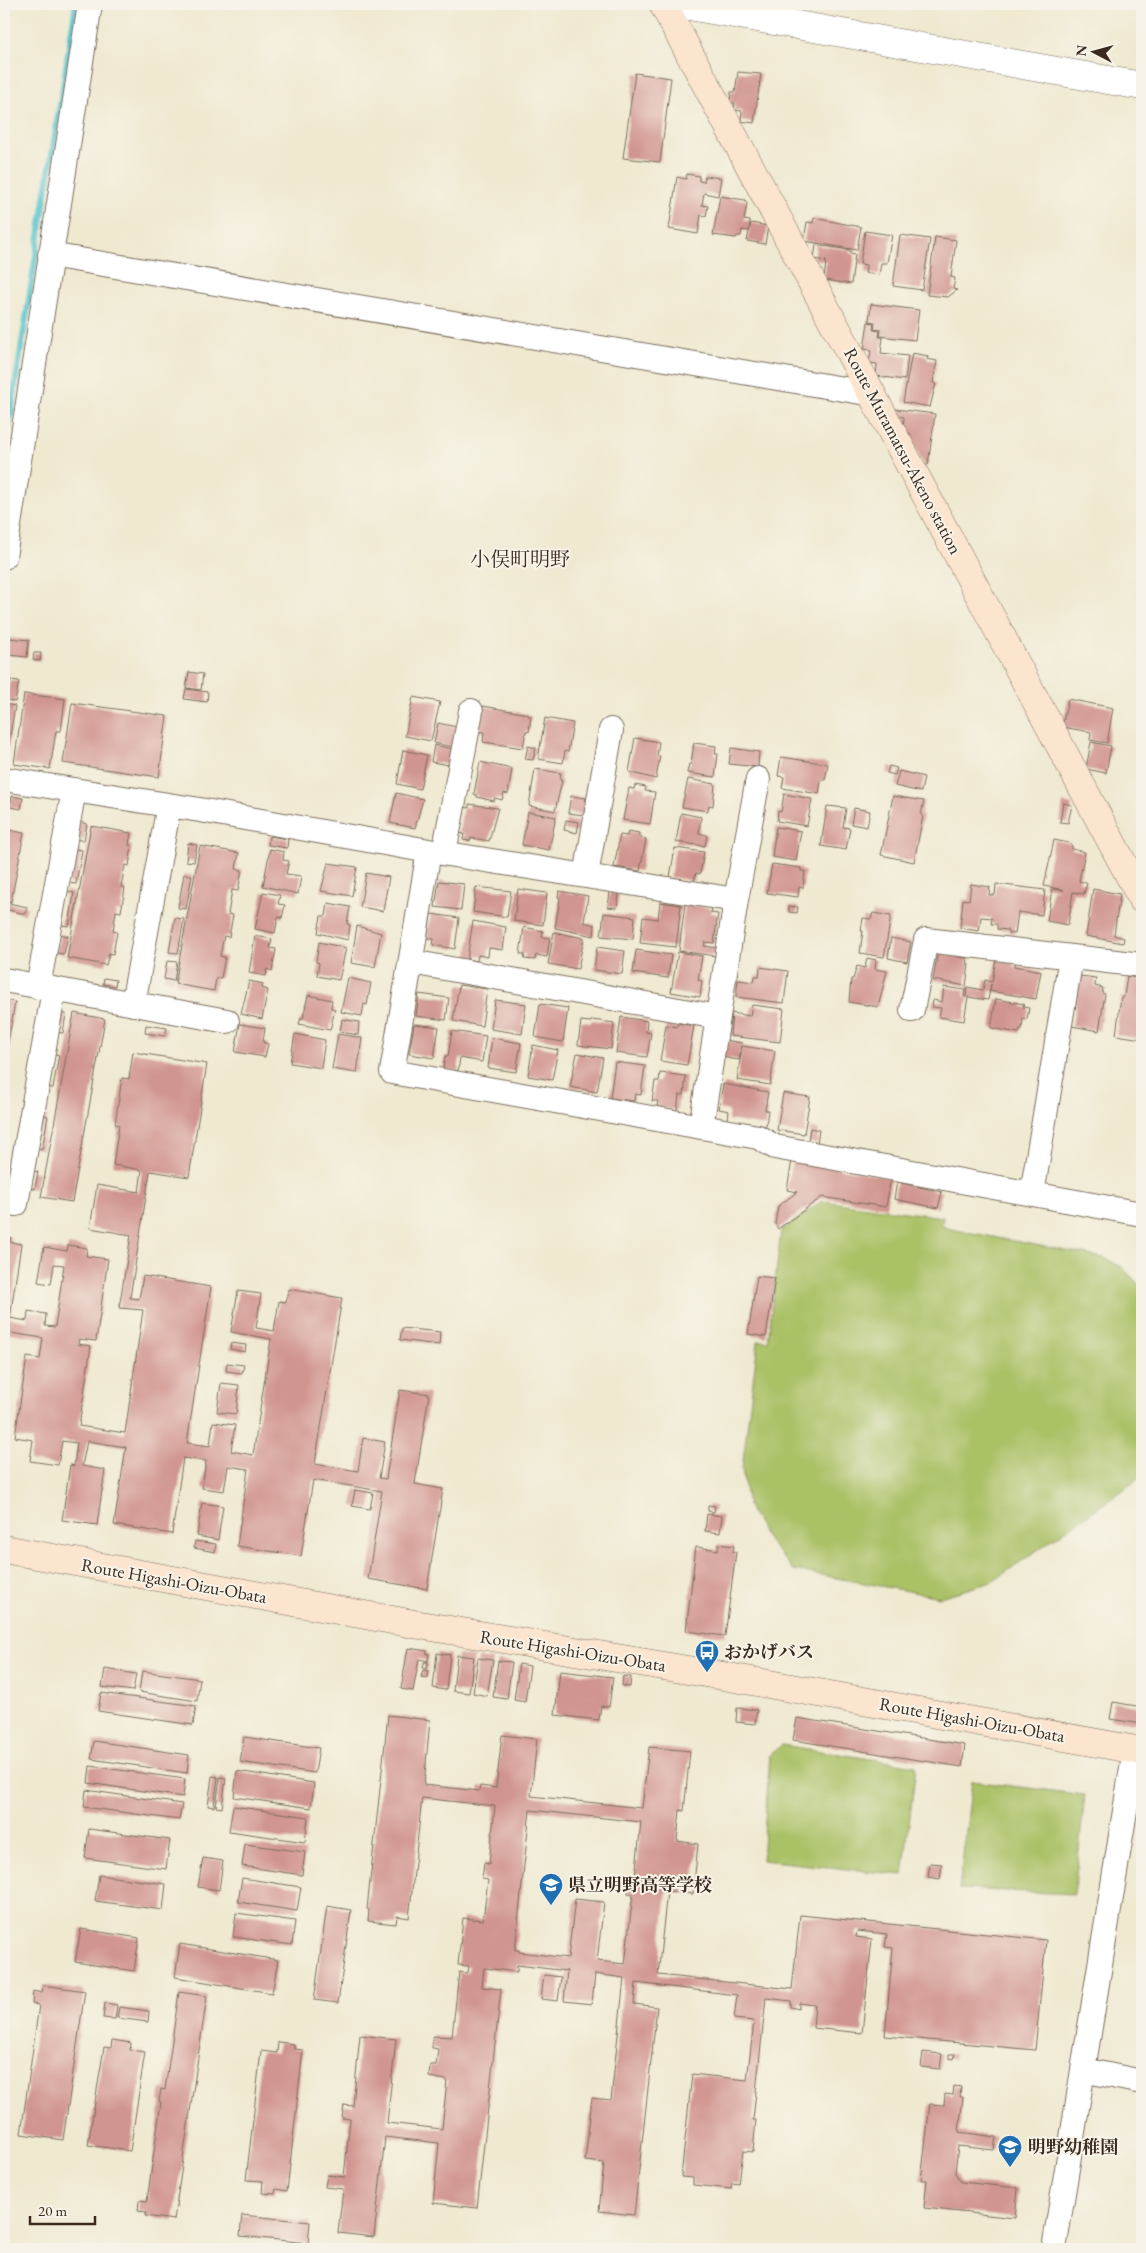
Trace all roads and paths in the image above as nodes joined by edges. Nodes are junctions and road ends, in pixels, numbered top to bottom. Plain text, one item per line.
1 (90, 4) edge
2 (663, 4) edge
3 (678, 4) edge
4 (1142, 86) edge
5 (50, 255) junction
6 (873, 394) junction
7 (4, 557) edge
8 (471, 711) dead end
9 (611, 730) dead end
10 (4, 779) edge
11 (758, 779) dead end
12 (74, 790) junction
13 (169, 805) junction
14 (437, 852) junction
15 (586, 876) junction
16 (1142, 899) edge
17 (736, 900) junction
18 (1070, 957) junction
19 (411, 962) junction
20 (1142, 965) edge
21 (4, 980) edge
22 (46, 988) junction
23 (133, 1004) junction
24 (912, 1010) dead end
25 (718, 1017) junction
26 (227, 1021) dead end
27 (701, 1126) junction
28 (1032, 1194) junction
29 (4, 1202) edge
30 (1142, 1214) edge
31 (4, 1550) edge
32 (1138, 1750) edge
33 (1083, 2070) junction
34 (1142, 2082) edge
35 (1054, 2249) edge

1 - 5 street
2 - 6 main road, Route Muramatsu-Akeno station
3 - 4 street
5 - 6 street
5 - 7 street
6 - 16 main road, Route Muramatsu-Akeno station
8 - 14 street
9 - 15 street
10 - 12 street
11 - 17 street
12 - 13 street
12 - 22 street
13 - 14 street
13 - 23 street
14 - 15 street
14 - 19 street
15 - 17 street
17 - 25 street
18 - 20 street
18 - 24 street
18 - 28 street
19 - 25 street
19 - 27 street
21 - 22 street
22 - 23 street
22 - 29 street
23 - 26 street
25 - 27 street
27 - 28 street
28 - 30 street
31 - 32 main road, Route Higashi-Oizu-Obata
32 - 33 street
33 - 34 street
33 - 35 street

